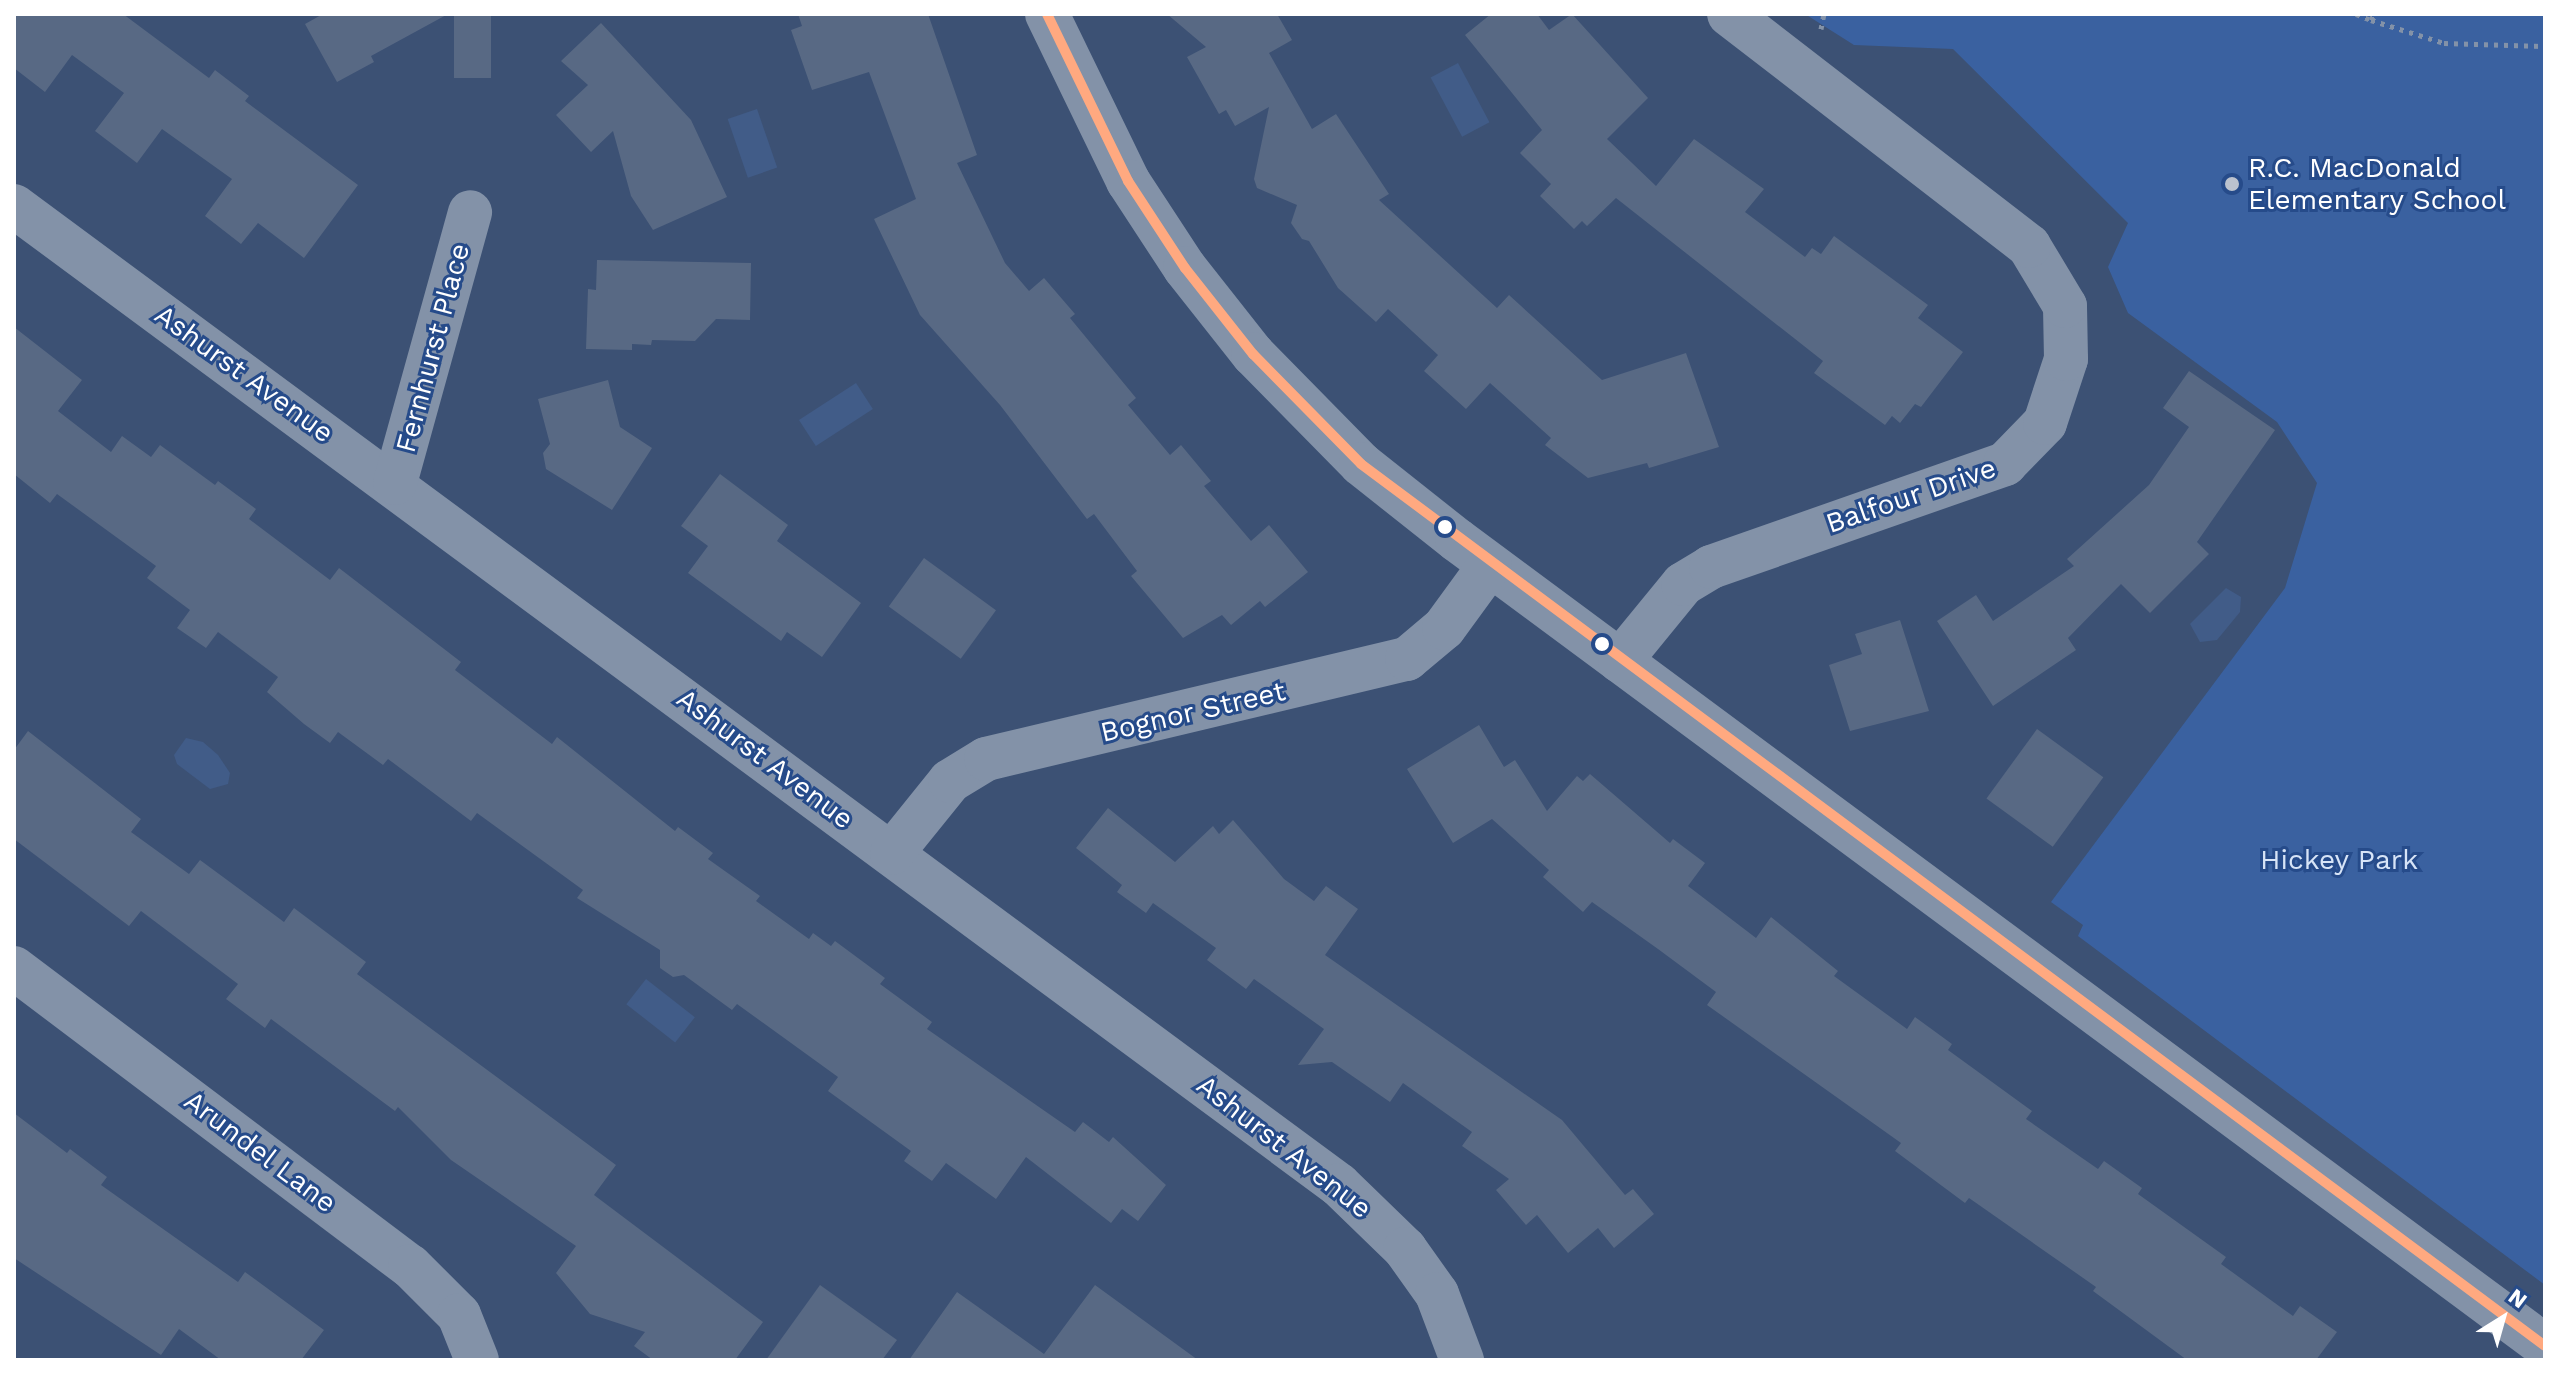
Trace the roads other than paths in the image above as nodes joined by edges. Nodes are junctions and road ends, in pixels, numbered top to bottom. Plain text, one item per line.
1 (1047, 14) edge
2 (1729, 14) edge
3 (14, 206) edge
4 (470, 212) dead end
5 (395, 483) junction
6 (1490, 565) junction
7 (1620, 661) junction
8 (892, 853) junction
9 (14, 968) edge
10 (2545, 1346) edge
11 (477, 1360) edge
12 (1462, 1360) edge

1 - 6 street
2 - 7 street, Balfour Drive
3 - 5 street, Ashurst Avenue
4 - 5 street, Fernhurst Place
5 - 8 street, Ashurst Avenue
6 - 7 street
6 - 8 street, Bognor Street
7 - 10 street
8 - 12 street, Ashurst Avenue
9 - 11 street, Arundel Lane

